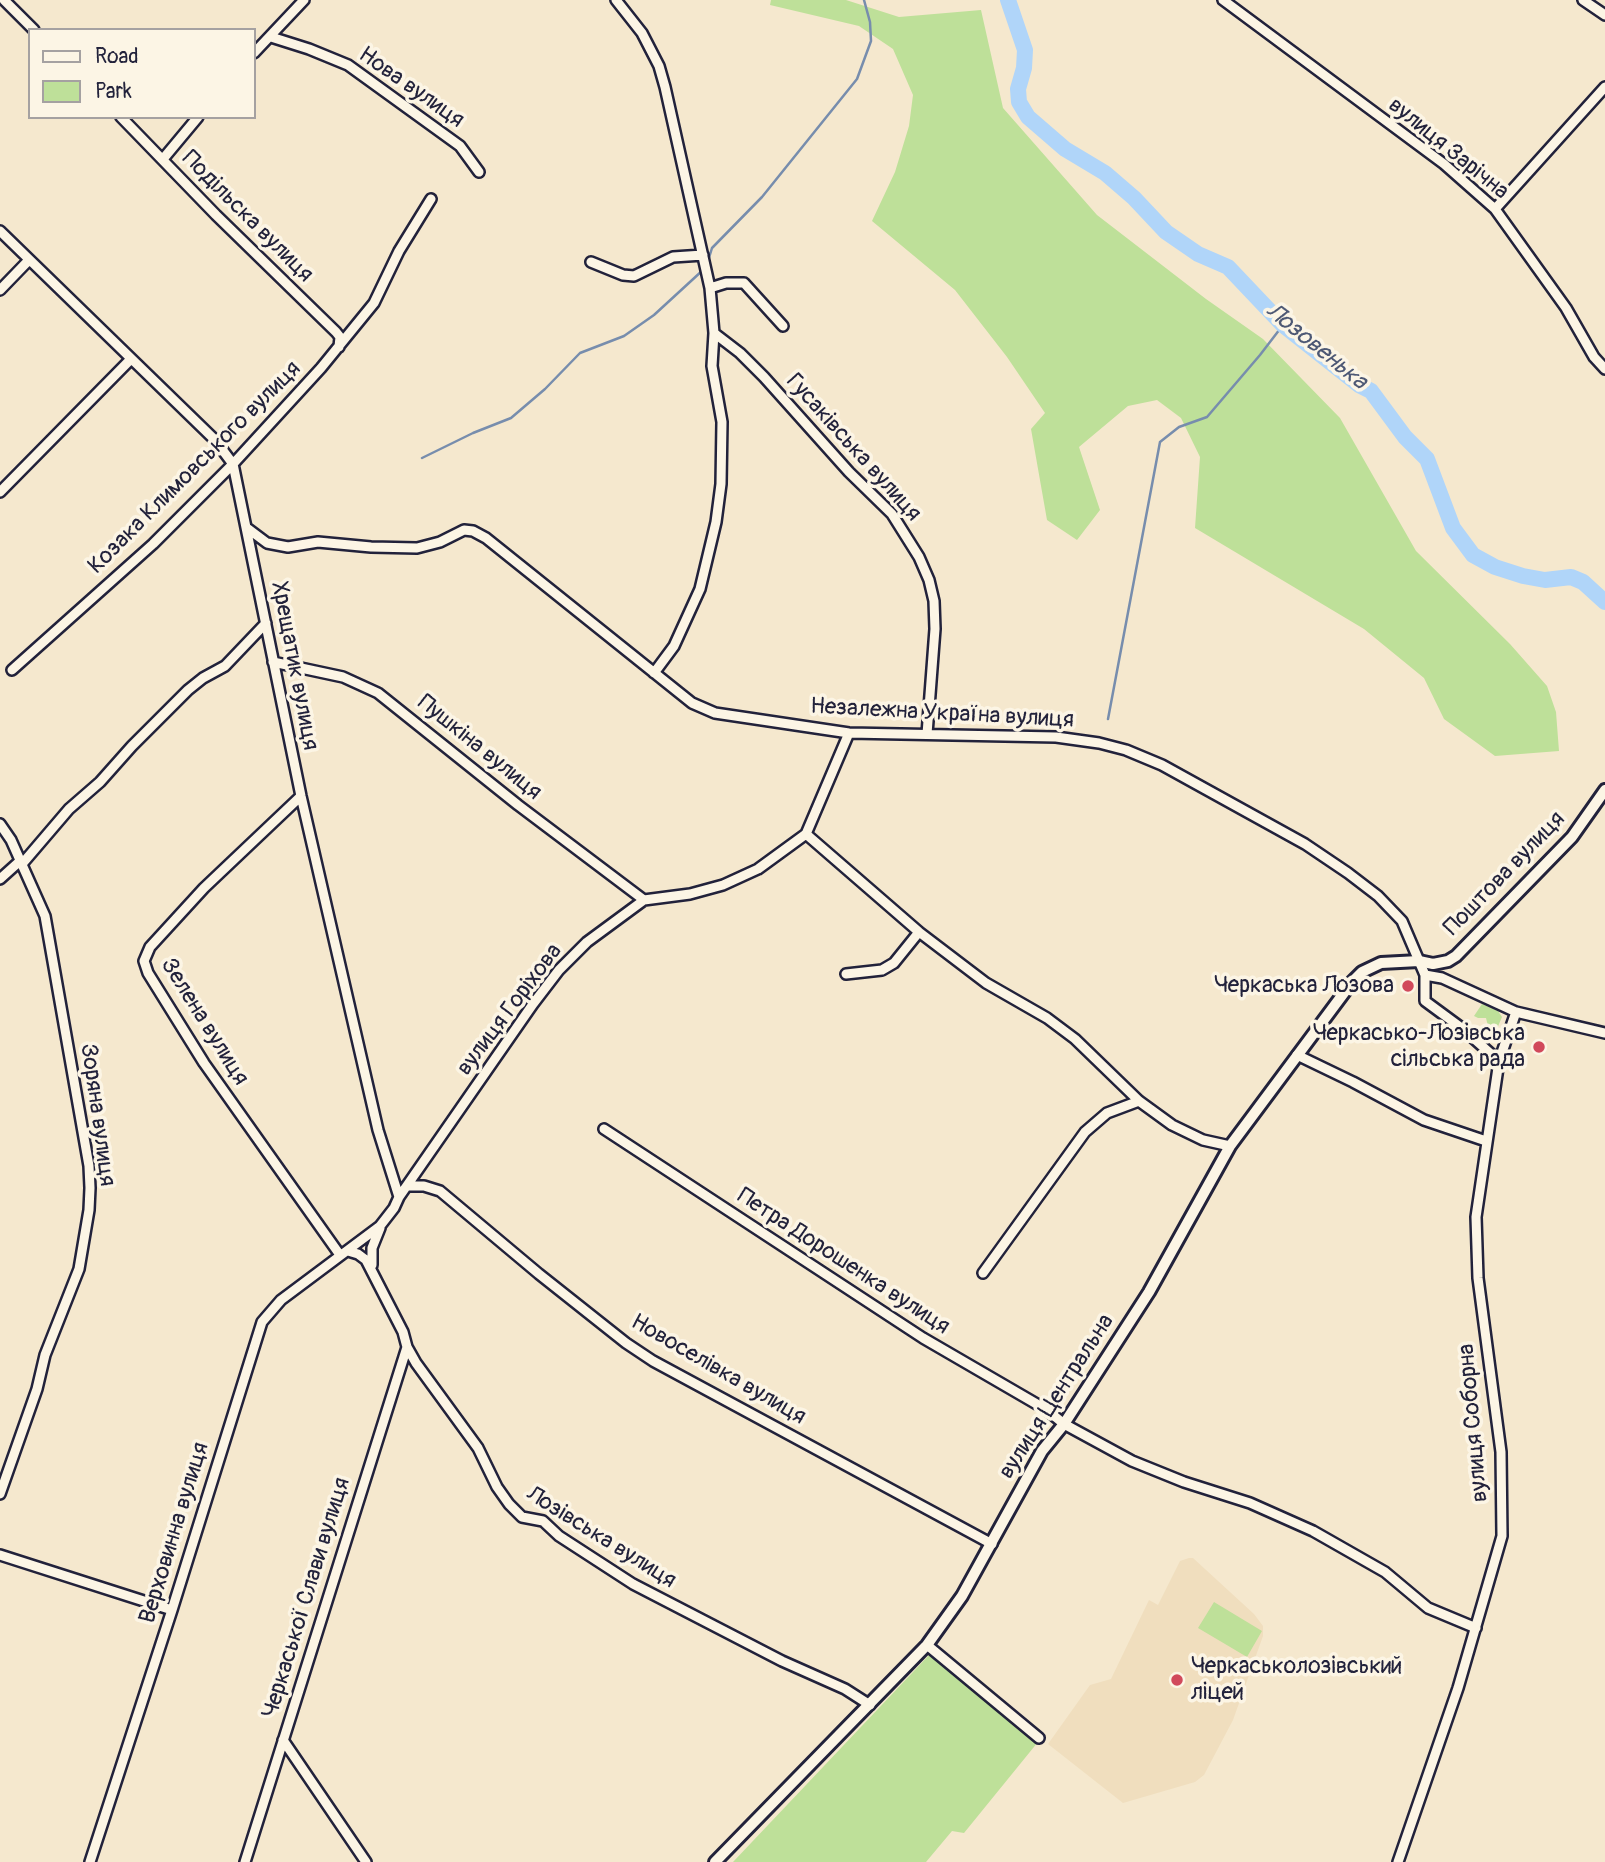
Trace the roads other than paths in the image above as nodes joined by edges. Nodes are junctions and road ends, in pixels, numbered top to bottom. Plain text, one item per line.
1 (4, 0) edge
2 (304, 0) edge
3 (616, 0) edge
4 (1223, 0) edge
5 (1583, 0) edge
6 (1605, 15) edge
7 (32, 28) edge
8 (271, 37) junction
9 (256, 51) edge
10 (1605, 87) edge
11 (123, 119) edge
12 (196, 119) edge
13 (163, 159) junction
14 (479, 172) dead end
15 (431, 199) dead end
16 (1495, 209) junction
17 (0, 231) edge
18 (702, 255) junction
19 (29, 260) junction
20 (591, 262) dead end
21 (710, 288) junction
22 (0, 290) edge
23 (783, 326) dead end
24 (714, 333) junction
25 (339, 347) junction
26 (131, 359) junction
27 (1605, 369) edge
28 (233, 464) junction
29 (0, 492) edge
30 (247, 528) junction
31 (266, 623) junction
32 (273, 662) junction
33 (12, 670) dead end
34 (654, 673) junction
35 (849, 733) junction
36 (927, 734) junction
37 (1605, 790) edge
38 (301, 796) junction
39 (0, 824) edge
40 (806, 834) junction
41 (21, 862) junction
42 (0, 879) edge
43 (644, 900) junction
44 (919, 932) junction
45 (1419, 961) junction
46 (846, 974) dead end
47 (1424, 975) junction
48 (1516, 1012) junction
49 (1605, 1033) edge
50 (1297, 1055) junction
51 (1499, 1061) junction
52 (1139, 1101) junction
53 (604, 1129) dead end
54 (1486, 1141) junction
55 (1230, 1146) junction
56 (408, 1186) junction
57 (399, 1196) junction
58 (380, 1226) junction
59 (344, 1253) junction
60 (372, 1270) junction
61 (983, 1273) dead end
62 (407, 1347) junction
63 (1064, 1424) junction
64 (0, 1494) edge
65 (992, 1544) junction
66 (0, 1555) edge
67 (172, 1610) junction
68 (1476, 1628) junction
69 (927, 1645) junction
70 (870, 1705) junction
71 (1040, 1738) dead end
72 (283, 1740) junction
73 (90, 1862) edge
74 (245, 1862) edge
75 (366, 1862) edge
76 (715, 1862) edge
77 (1398, 1862) edge

1 - 7 street
2 - 8 street
3 - 18 street
4 - 16 street, вулиця Зарічна
5 - 6 street
8 - 9 street
8 - 14 street, Нова вулиця
10 - 16 street
11 - 13 street, Подільска вулиця
12 - 13 street
13 - 25 street, Подільска вулиця
15 - 25 street
16 - 27 street, вулиця Зарічна
17 - 19 street, Хрещатик вулиця
18 - 20 street
18 - 21 street
19 - 22 street
19 - 26 street, Хрещатик вулиця
21 - 23 street
21 - 24 street
24 - 34 street
24 - 36 street, Гусаківська вулиця
25 - 28 street, Козака Климовського вулиця
26 - 28 street, Хрещатик вулиця
26 - 29 street
28 - 30 street, Хрещатик вулиця
28 - 33 street, Козака Климовського вулиця
30 - 31 street, Хрещатик вулиця
30 - 34 street, Незалежна Україна вулиця
31 - 32 street, Хрещатик вулиця
31 - 41 street
32 - 38 street, Хрещатик вулиця
32 - 43 street, Пушкіна вулиця
34 - 35 street, Незалежна Україна вулиця
35 - 36 street, Незалежна Україна вулиця
35 - 40 street
36 - 45 street, Незалежна Україна вулиця
37 - 45 street, Поштова вулиця
38 - 57 street, Хрещатик вулиця
38 - 59 street, Зелена вулиця
39 - 41 street, Зоряна вулиця
40 - 43 street, вулиця Горіхова
40 - 44 street
41 - 42 street
41 - 64 street, Зоряна вулиця
43 - 56 street, вулиця Горіхова
44 - 46 street
44 - 52 street
45 - 47 street, Незалежна Україна вулиця
45 - 50 street, вулиця Центральна
47 - 48 street
47 - 51 street, Незалежна Україна вулиця
48 - 49 street
48 - 51 street, вулиця Соборна
50 - 54 street
50 - 55 street, вулиця Центральна
51 - 54 street, вулиця Соборна
52 - 55 street
52 - 61 street
53 - 63 street, Петра Дорошенка вулиця
54 - 68 street, вулиця Соборна
55 - 63 street, вулиця Центральна
56 - 57 street, вулиця Горіхова
56 - 65 street, Новоселівка вулиця
57 - 58 street, вулиця Горіхова
58 - 59 street, вулиця Горіхова
58 - 60 street
59 - 60 street, Лозівська вулиця
59 - 67 street, Верховинна вулиця
60 - 62 street, Лозівська вулиця
62 - 70 street, Лозівська вулиця
62 - 72 street, Черкаської Слави вулиця
63 - 65 street, вулиця Центральна
63 - 68 street, Петра Дорошенка вулиця
65 - 69 street, вулиця Центральна
66 - 67 street
67 - 73 street, Верховинна вулиця
68 - 77 street, вулиця Соборна
69 - 70 street, вулиця Центральна
69 - 71 street
70 - 76 street, вулиця Центральна
72 - 74 street, Черкаської Слави вулиця
72 - 75 street

